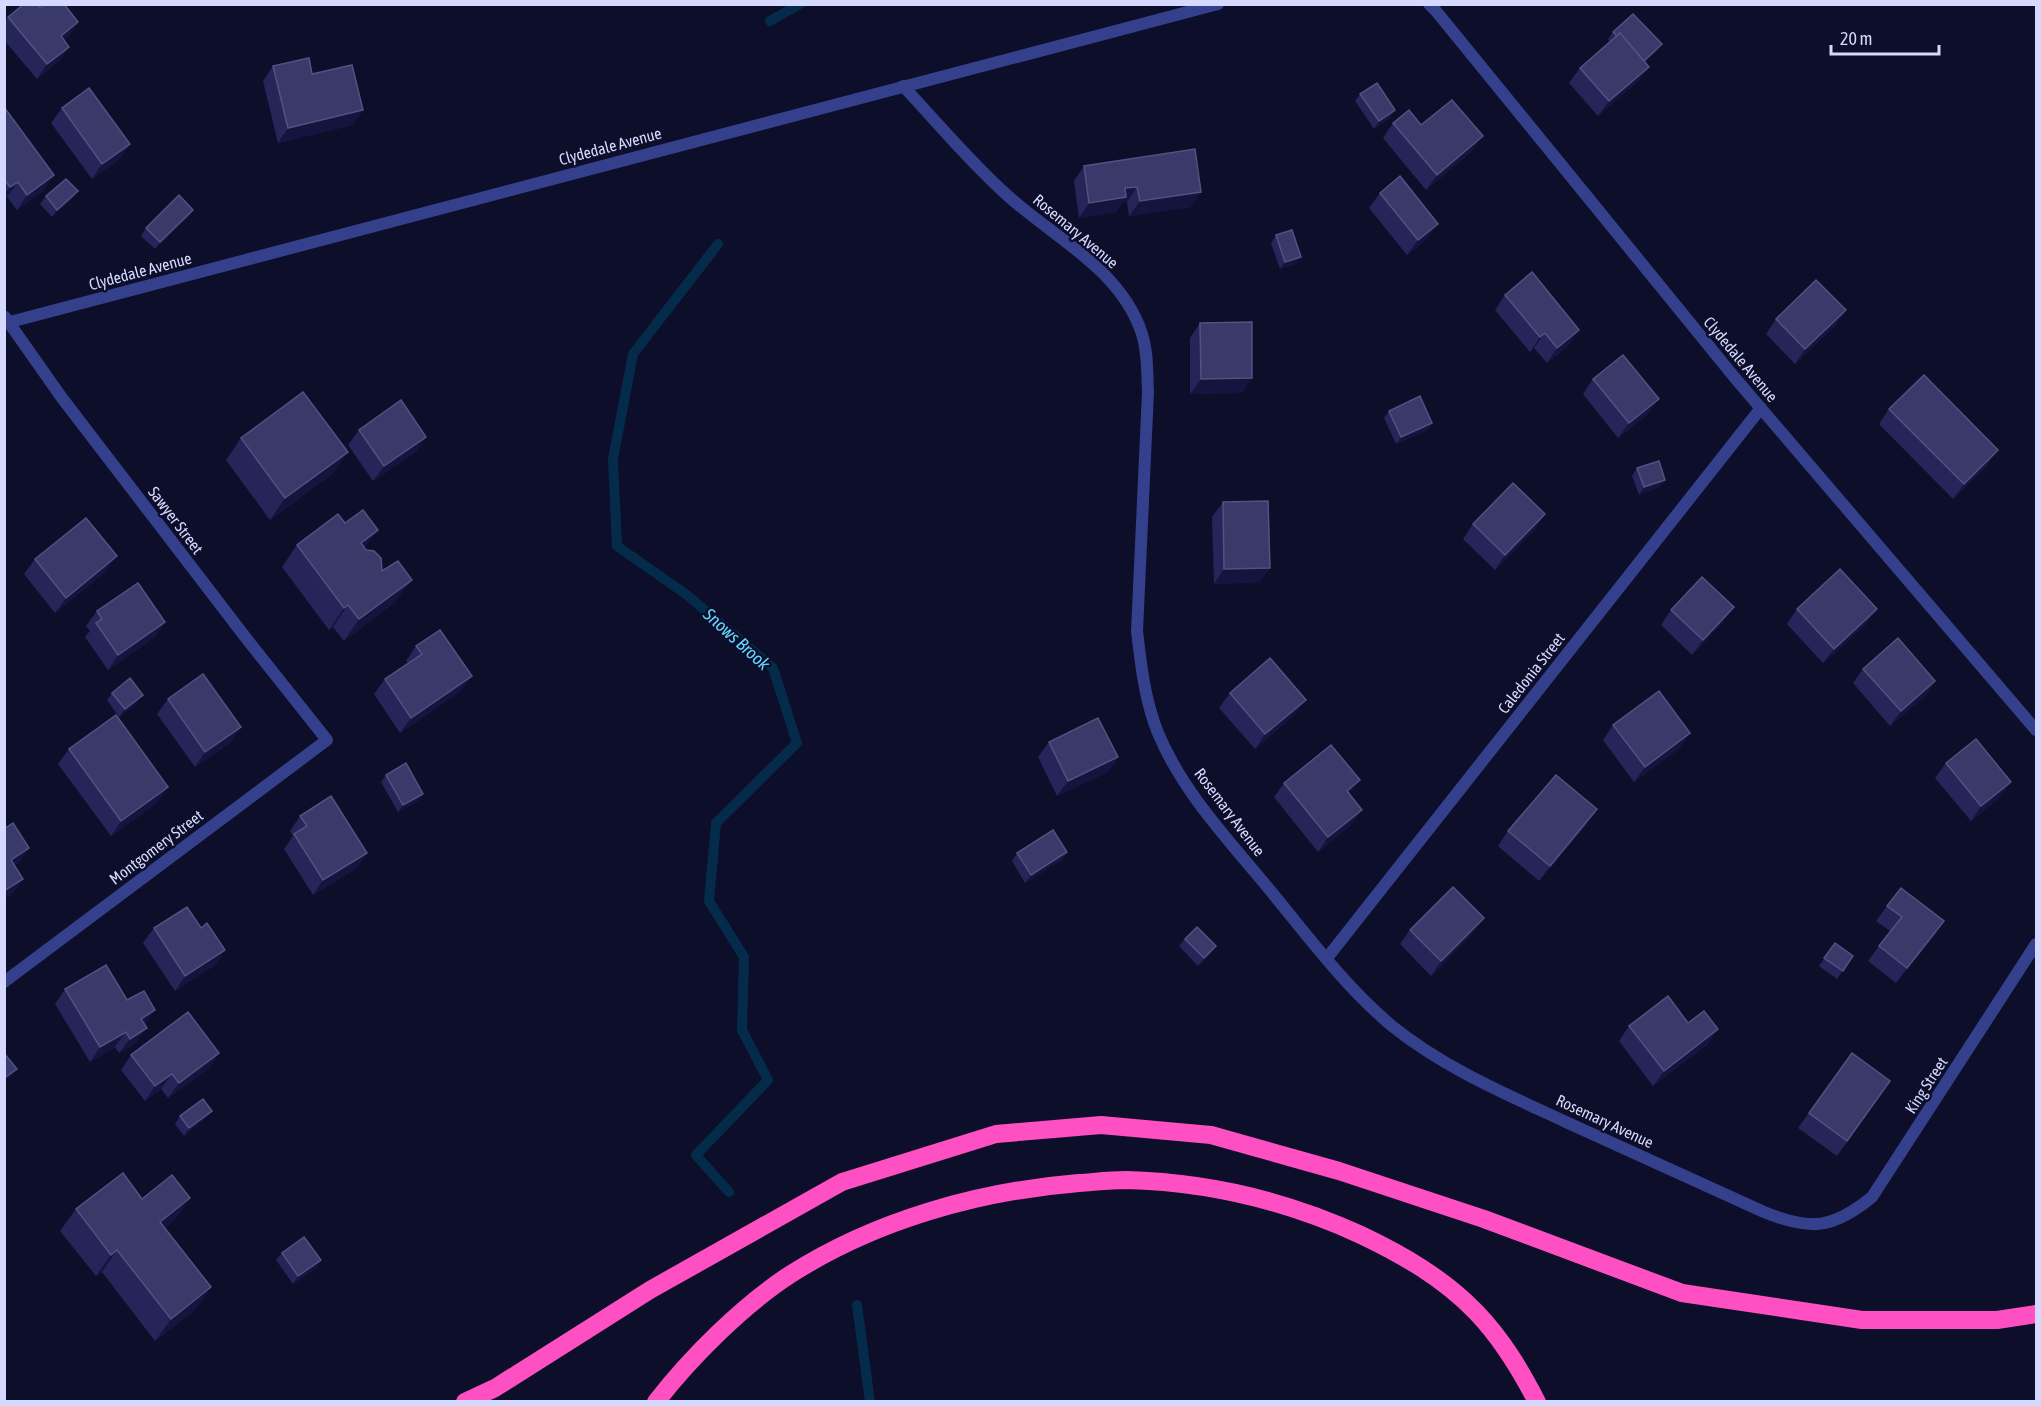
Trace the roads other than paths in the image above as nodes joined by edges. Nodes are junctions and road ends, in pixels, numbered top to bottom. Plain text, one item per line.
1 (1218, 4) edge
2 (1429, 4) edge
3 (903, 86) junction
4 (7, 319) edge
5 (1761, 408) junction
6 (2036, 729) edge
7 (327, 740) joint
8 (2037, 944) edge
9 (1327, 958) junction
10 (4, 982) edge
11 (1824, 1225) joint
12 (2037, 1314) edge
13 (465, 1401) edge
14 (656, 1401) edge
15 (1537, 1401) edge

1 - 3 street, Clydedale Avenue
2 - 5 street, Clydedale Avenue
3 - 4 street, Clydedale Avenue
3 - 9 street, Rosemary Avenue
4 - 7 street, Sawyer Street
5 - 6 street, Clydedale Avenue
5 - 9 street, Caledonia Street
7 - 10 street, Montgomery Street
8 - 11 street, King Street
9 - 11 street, Rosemary Avenue
12 - 13 highway
14 - 15 highway

